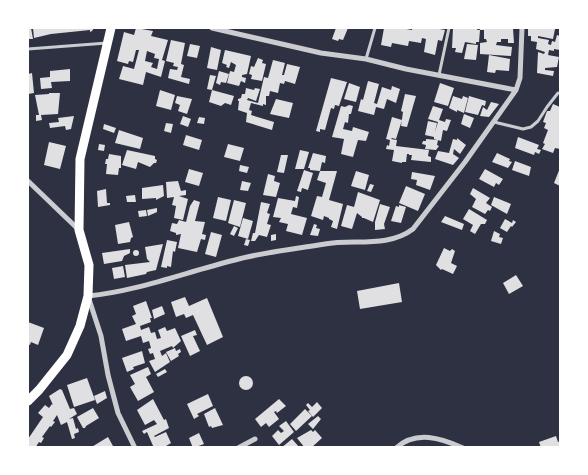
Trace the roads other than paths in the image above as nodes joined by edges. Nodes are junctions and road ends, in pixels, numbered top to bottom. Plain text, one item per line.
1 (111, 28) edge
2 (212, 28) edge
3 (375, 28) edge
4 (449, 28) edge
5 (522, 28) edge
6 (108, 43) junction
7 (28, 50) edge
8 (366, 59) junction
9 (439, 75) junction
10 (516, 90) junction
11 (558, 93) dead end
12 (493, 122) junction
13 (28, 180) edge
14 (79, 230) junction
15 (88, 296) junction
16 (28, 401) edge
17 (256, 439) dead end
18 (135, 448) edge
19 (238, 448) edge
20 (396, 448) edge
21 (463, 448) edge

1 - 6 main road
2 - 8 street
3 - 8 lane
4 - 9 lane
5 - 10 street
6 - 7 lane
6 - 14 main road
8 - 9 street
9 - 10 street
10 - 12 street
11 - 12 lane
12 - 15 street
13 - 14 street
14 - 15 main road
15 - 16 main road
15 - 18 street
17 - 19 street
20 - 21 street

